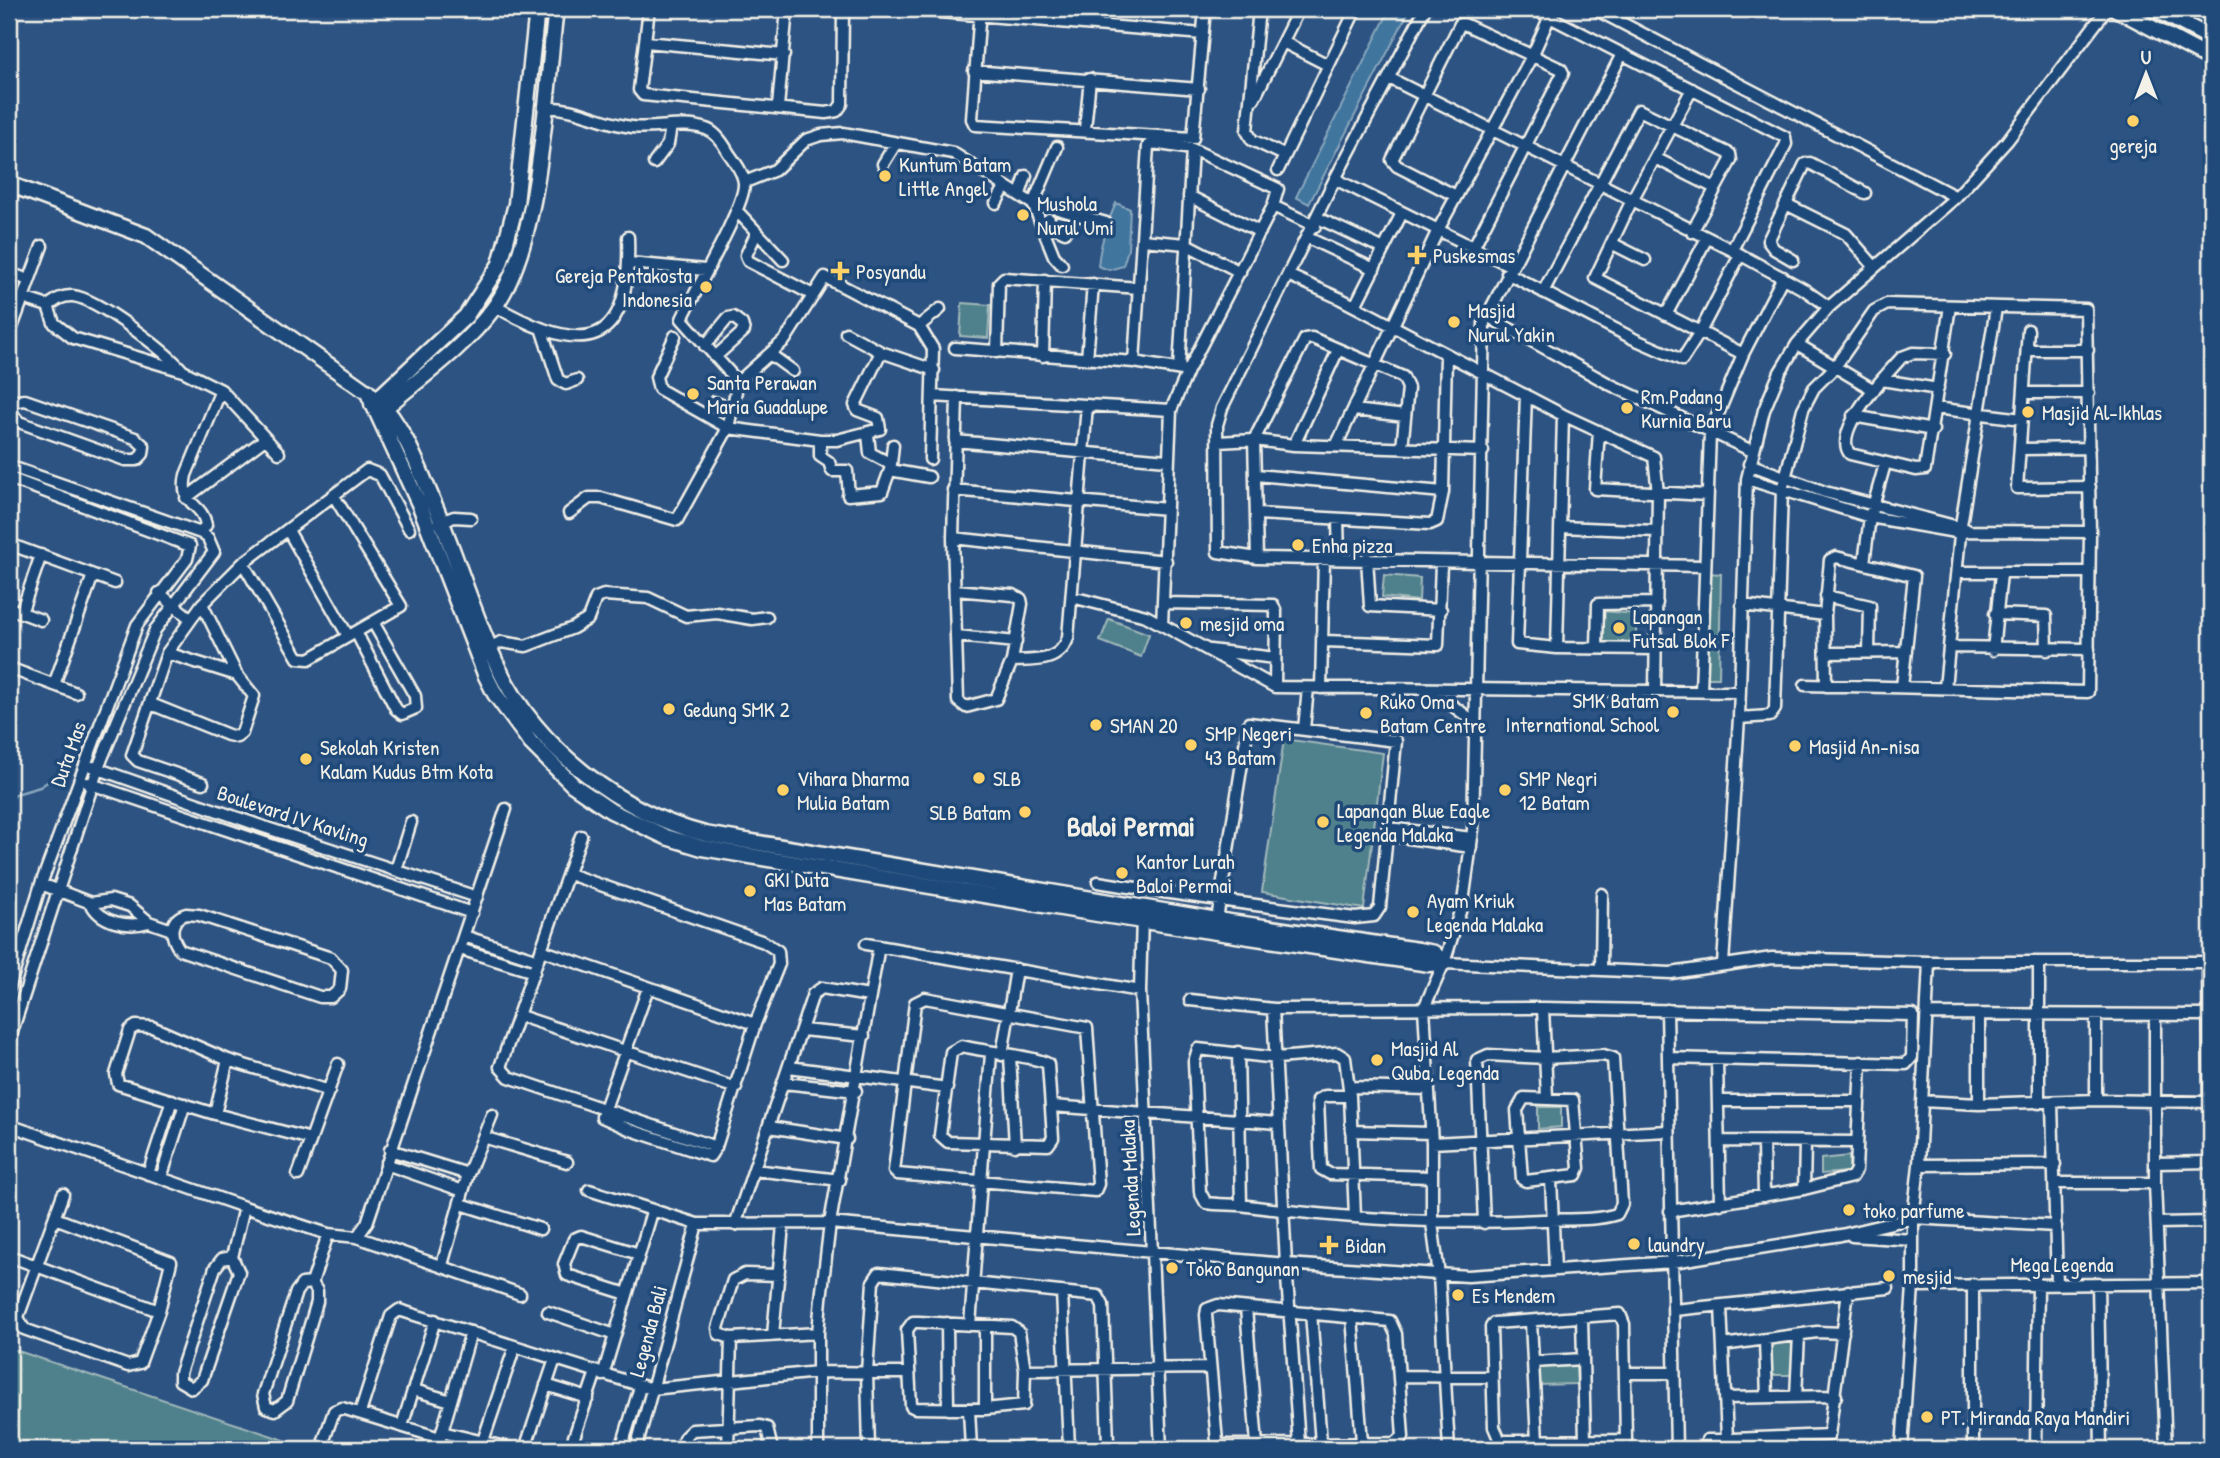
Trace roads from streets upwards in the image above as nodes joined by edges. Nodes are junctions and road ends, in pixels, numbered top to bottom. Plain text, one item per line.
1 (537, 9) edge
2 (556, 9) edge
3 (649, 9) edge
4 (786, 9) edge
5 (844, 9) edge
6 (904, 9) edge
7 (922, 9) edge
8 (1094, 9) edge
9 (1205, 9) edge
10 (1259, 9) edge
11 (1299, 9) edge
12 (1356, 9) edge
13 (1425, 9) edge
14 (1534, 9) edge
15 (1595, 9) edge
16 (2107, 9) edge
17 (2116, 9) edge
18 (2155, 9) edge
19 (979, 12) edge
20 (1550, 16) junction
21 (1093, 23) junction
22 (2179, 24) junction
23 (1203, 34) junction
24 (2171, 38) junction
25 (2211, 38) edge
26 (646, 42) junction
27 (1283, 42) junction
28 (533, 51) junction
29 (550, 53) junction
30 (1533, 54) junction
31 (1622, 54) junction
32 (784, 55) junction
33 (2211, 59) edge
34 (1328, 65) junction
35 (974, 71) junction
36 (1389, 78) junction
37 (1090, 79) junction
38 (1199, 89) junction
39 (1692, 89) junction
40 (1426, 97) junction
41 (1250, 106) junction
42 (778, 107) junction
43 (545, 108) junction
44 (1673, 124) junction
45 (671, 125) junction
46 (1085, 129) junction
47 (1493, 131) junction
48 (896, 143) junction
49 (1057, 147) dead end
50 (1525, 147) junction
51 (1192, 149) junction
52 (1284, 155) junction
53 (1654, 158) junction
54 (654, 163) dead end
55 (883, 164) dead end
56 (1564, 164) junction
57 (1278, 170) dead end
58 (1026, 176) dead end
59 (1335, 179) junction
60 (745, 182) junction
61 (1600, 183) junction
62 (9, 184) edge
63 (1004, 187) junction
64 (1715, 188) junction
65 (1865, 193) dead end
66 (1020, 194) junction
67 (1189, 196) junction
68 (1456, 196) junction
69 (1956, 197) junction
70 (1632, 200) junction
71 (996, 203) dead end
72 (1786, 204) junction
73 (1034, 205) junction
74 (1273, 206) junction
75 (1051, 207) junction
76 (737, 211) junction
77 (1402, 213) junction
78 (1045, 219) junction
79 (1316, 222) junction
80 (1105, 223) dead end
81 (1438, 230) junction
82 (1065, 232) dead end
83 (1260, 232) junction
84 (1692, 232) junction
85 (756, 234) junction
86 (628, 237) dead end
87 (1308, 238) junction
88 (1707, 238) junction
89 (1142, 240) junction
90 (1186, 244) junction
91 (1613, 244) junction
92 (42, 246) dead end
93 (1473, 248) junction
94 (1384, 249) junction
95 (1736, 252) junction
96 (783, 260) dead end
97 (1645, 260) dead end
98 (1793, 260) dead end
99 (629, 263) junction
100 (1062, 265) dead end
101 (1873, 265) junction
102 (1374, 269) junction
103 (705, 270) junction
104 (1509, 270) junction
105 (1240, 272) junction
106 (9, 273) edge
107 (1290, 276) junction
108 (1783, 277) junction
109 (29, 280) junction
110 (1045, 280) junction
111 (1093, 284) junction
112 (1139, 288) junction
113 (1543, 292) junction
114 (813, 295) junction
115 (23, 298) junction
116 (48, 306) junction
117 (495, 306) junction
118 (1355, 306) junction
119 (1950, 306) junction
120 (1829, 307) junction
121 (1996, 308) junction
122 (940, 309) dead end
123 (1666, 315) junction
124 (1485, 316) junction
125 (919, 326) junction
126 (541, 328) junction
127 (1394, 328) junction
128 (2028, 330) dead end
129 (1700, 332) junction
130 (846, 333) dead end
131 (9, 336) edge
132 (675, 336) dead end
133 (1797, 344) junction
134 (705, 345) junction
135 (955, 348) dead end
136 (1338, 350) junction
137 (2027, 350) junction
138 (2088, 350) junction
139 (881, 352) junction
140 (997, 352) junction
141 (1743, 354) junction
142 (1945, 354) junction
143 (771, 355) junction
144 (1446, 355) junction
145 (715, 356) junction
146 (1043, 356) junction
147 (1087, 359) junction
148 (1134, 362) junction
149 (1375, 365) junction
150 (1835, 367) junction
151 (934, 370) junction
152 (1183, 370) junction
153 (183, 371) junction
154 (793, 371) dead end
155 (1483, 372) junction
156 (577, 380) dead end
157 (1882, 380) junction
158 (738, 382) junction
159 (1938, 389) junction
160 (221, 390) junction
161 (1874, 390) junction
162 (2025, 393) junction
163 (2089, 393) junction
164 (1526, 395) junction
165 (932, 396) junction
166 (957, 397) junction
167 (9, 402) edge
168 (714, 402) dead end
169 (375, 403) junction
170 (1087, 405) junction
171 (1935, 408) junction
172 (732, 409) junction
173 (9, 410) edge
174 (1171, 410) junction
175 (1354, 410) junction
176 (1563, 415) junction
177 (1981, 415) junction
178 (1405, 416) junction
179 (1853, 416) junction
180 (2022, 419) junction
181 (728, 428) junction
182 (1933, 430) junction
183 (1599, 432) junction
184 (1710, 433) junction
185 (867, 434) junction
186 (265, 439) junction
187 (820, 440) junction
188 (1254, 440) junction
189 (955, 441) junction
190 (1218, 442) junction
191 (893, 445) dead end
192 (1294, 445) junction
193 (1336, 446) junction
194 (1402, 448) junction
195 (2089, 448) junction
196 (2020, 449) junction
197 (1443, 450) junction
198 (1483, 451) junction
199 (1752, 451) junction
200 (1082, 452) junction
201 (279, 453) dead end
202 (930, 459) dead end
203 (1167, 460) junction
204 (1749, 464) junction
205 (1885, 464) junction
206 (9, 466) edge
207 (890, 467) junction
208 (1256, 475) junction
209 (929, 477) dead end
210 (9, 478) edge
211 (1784, 478) junction
212 (1747, 479) junction
213 (2090, 487) junction
214 (953, 490) junction
215 (1782, 490) junction
216 (1443, 492) junction
217 (1658, 492) junction
218 (1707, 495) junction
219 (334, 496) junction
220 (186, 498) junction
221 (1080, 501) junction
222 (1874, 506) junction
223 (1167, 509) junction
224 (569, 513) dead end
225 (1256, 514) junction
226 (1870, 517) junction
227 (471, 518) dead end
228 (1338, 519) junction
229 (442, 521) junction
230 (427, 527) junction
231 (1560, 527) junction
232 (409, 529) dead end
233 (1964, 530) junction
234 (289, 531) junction
235 (1657, 531) junction
236 (2090, 532) junction
237 (201, 533) junction
238 (953, 538) junction
239 (9, 544) edge
240 (1076, 549) junction
241 (41, 555) junction
242 (1257, 558) junction
243 (1324, 558) junction
244 (1339, 558) junction
245 (1367, 558) junction
246 (1166, 561) junction
247 (1480, 561) junction
248 (243, 563) junction
249 (1441, 563) junction
250 (1521, 563) junction
251 (1864, 563) junction
252 (1559, 564) junction
253 (1657, 565) junction
254 (1704, 566) junction
255 (1959, 572) junction
256 (2089, 572) junction
257 (2000, 573) junction
258 (93, 575) junction
259 (115, 583) dead end
260 (955, 590) junction
261 (159, 593) junction
262 (1826, 596) junction
263 (1072, 597) junction
264 (1165, 603) junction
265 (1657, 603) junction
266 (172, 604) junction
267 (202, 604) junction
268 (1742, 605) junction
269 (9, 608) edge
270 (1441, 610) junction
271 (1777, 610) junction
272 (21, 613) junction
273 (1996, 614) junction
274 (1825, 615) junction
275 (767, 617) dead end
276 (191, 619) junction
277 (41, 620) dead end
278 (373, 622) junction
279 (1162, 625) junction
280 (352, 634) junction
281 (957, 636) junction
282 (1324, 641) junction
283 (1016, 642) junction
284 (1951, 647) junction
285 (490, 648) junction
286 (1557, 648) junction
287 (1597, 648) junction
288 (1202, 649) junction
289 (1656, 649) junction
290 (1993, 649) junction
291 (2089, 649) junction
292 (2047, 650) junction
293 (1869, 651) junction
294 (475, 652) junction
295 (1906, 652) junction
296 (167, 653) junction
297 (1826, 653) junction
298 (1275, 658) junction
299 (1012, 661) junction
300 (9, 668) edge
301 (237, 675) junction
302 (54, 685) junction
303 (1805, 685) dead end
304 (1826, 686) junction
305 (1275, 687) junction
306 (1902, 687) junction
307 (1308, 688) junction
308 (1321, 688) junction
309 (1945, 688) junction
310 (1430, 689) junction
311 (1655, 689) junction
312 (1478, 690) junction
313 (1701, 691) junction
314 (1740, 692) junction
315 (76, 693) dead end
316 (151, 704) junction
317 (1739, 718) junction
318 (1476, 723) junction
319 (1304, 729) junction
320 (84, 763) junction
321 (98, 768) junction
322 (79, 780) junction
323 (203, 783) dead end
324 (92, 785) junction
325 (506, 809) dead end
326 (411, 822) dead end
327 (1388, 832) junction
328 (581, 836) dead end
329 (1471, 842) junction
330 (396, 870) junction
331 (569, 874) junction
332 (1098, 882) dead end
333 (41, 884) junction
334 (58, 893) junction
335 (1602, 894) dead end
336 (477, 897) junction
337 (1220, 900) junction
338 (91, 903) junction
339 (1142, 906) junction
340 (472, 913) junction
341 (1217, 920) junction
342 (1142, 921) junction
343 (149, 922) junction
344 (172, 930) junction
345 (464, 936) junction
346 (866, 944) dead end
347 (879, 946) junction
348 (460, 949) junction
349 (540, 955) junction
350 (1929, 962) junction
351 (2039, 962) junction
352 (2209, 962) edge
353 (1444, 963) junction
354 (1723, 964) junction
355 (1016, 969) junction
356 (1601, 970) junction
357 (534, 972) junction
358 (9, 988) edge
359 (648, 988) junction
360 (1140, 990) junction
361 (869, 996) junction
362 (1190, 1000) dead end
363 (1424, 1008) junction
364 (1543, 1008) junction
365 (1273, 1009) junction
366 (1667, 1010) junction
367 (1009, 1013) junction
368 (1927, 1014) junction
369 (1979, 1015) junction
370 (2038, 1015) junction
371 (2096, 1015) junction
372 (2155, 1015) junction
373 (2210, 1015) edge
374 (520, 1016) junction
375 (755, 1024) junction
376 (802, 1030) junction
377 (864, 1036) junction
378 (9, 1041) edge
379 (625, 1051) junction
380 (1238, 1052) junction
381 (1001, 1055) junction
382 (1277, 1058) junction
383 (1545, 1058) junction
384 (1668, 1058) junction
385 (228, 1060) junction
386 (1717, 1060) junction
387 (1861, 1062) junction
388 (338, 1064) dead end
389 (789, 1067) junction
390 (859, 1074) junction
391 (906, 1082) junction
392 (784, 1083) junction
393 (736, 1087) junction
394 (947, 1088) junction
395 (1429, 1089) junction
396 (329, 1091) junction
397 (856, 1091) junction
398 (1350, 1091) junction
399 (1547, 1097) junction
400 (172, 1100) junction
401 (2096, 1100) junction
402 (1718, 1101) junction
403 (1857, 1101) junction
404 (1922, 1101) junction
405 (2155, 1101) junction
406 (2210, 1102) edge
407 (2039, 1103) junction
408 (185, 1104) junction
409 (1979, 1104) junction
410 (2052, 1104) junction
411 (1052, 1106) junction
412 (1092, 1108) junction
413 (603, 1109) junction
414 (215, 1114) junction
415 (1146, 1114) junction
416 (492, 1115) dead end
417 (1198, 1115) junction
418 (1239, 1120) junction
419 (1278, 1123) junction
420 (9, 1125) edge
421 (769, 1127) junction
422 (1351, 1131) junction
423 (1669, 1131) junction
424 (1617, 1135) junction
425 (483, 1137) junction
426 (1577, 1137) junction
427 (1432, 1138) junction
428 (311, 1139) junction
429 (847, 1139) junction
430 (1519, 1139) junction
431 (1719, 1141) junction
432 (1763, 1142) junction
433 (1856, 1142) junction
434 (982, 1143) junction
435 (1481, 1143) junction
436 (1805, 1143) junction
437 (1015, 1146) junction
438 (390, 1150) junction
439 (567, 1161) dead end
440 (2211, 1162) edge
441 (2155, 1163) junction
442 (386, 1164) junction
443 (2055, 1164) junction
444 (1919, 1165) junction
445 (754, 1170) junction
446 (148, 1174) junction
447 (468, 1174) junction
448 (298, 1175) dead end
449 (1353, 1175) junction
450 (1432, 1177) junction
451 (161, 1178) junction
452 (1551, 1179) junction
453 (839, 1180) junction
454 (2155, 1182) junction
455 (2055, 1183) junction
456 (979, 1184) junction
457 (1804, 1189) junction
458 (589, 1190) dead end
459 (463, 1191) junction
460 (63, 1194) dead end
461 (1764, 1196) junction
462 (461, 1204) junction
463 (1720, 1204) junction
464 (1241, 1205) junction
465 (244, 1207) junction
466 (1283, 1210) junction
467 (1670, 1211) junction
468 (652, 1212) junction
469 (1355, 1217) junction
470 (55, 1218) junction
471 (1913, 1218) junction
472 (1553, 1219) junction
473 (2211, 1222) edge
474 (830, 1223) junction
475 (1432, 1223) junction
476 (1484, 1223) junction
477 (2157, 1223) junction
478 (697, 1224) junction
479 (735, 1225) junction
480 (783, 1225) junction
481 (2056, 1226) junction
482 (540, 1229) dead end
483 (328, 1234) junction
484 (977, 1235) junction
485 (1841, 1235) junction
486 (357, 1237) junction
487 (1913, 1240) junction
488 (1152, 1250) junction
489 (639, 1254) junction
490 (9, 1255) edge
491 (232, 1257) junction
492 (1673, 1262) junction
493 (1286, 1264) junction
494 (36, 1265) junction
495 (442, 1265) junction
496 (1555, 1270) junction
497 (779, 1275) junction
498 (1438, 1275) junction
499 (312, 1283) junction
500 (2098, 1283) junction
501 (2160, 1283) junction
502 (2211, 1283) edge
503 (973, 1284) junction
504 (1973, 1284) junction
505 (2038, 1284) junction
506 (2057, 1284) junction
507 (1913, 1286) junction
508 (1888, 1288) dead end
509 (1848, 1291) junction
510 (1062, 1292) junction
511 (520, 1294) dead end
512 (627, 1294) junction
513 (1721, 1306) junction
514 (1246, 1308) junction
515 (1674, 1310) junction
516 (159, 1311) junction
517 (1289, 1311) junction
518 (548, 1312) dead end
519 (1311, 1313) junction
520 (1352, 1317) junction
521 (1583, 1318) junction
522 (435, 1320) junction
523 (1531, 1322) junction
524 (947, 1323) junction
525 (970, 1325) junction
526 (985, 1326) junction
527 (471, 1332) junction
528 (817, 1333) junction
529 (1843, 1334) junction
530 (615, 1335) junction
531 (773, 1335) junction
532 (1799, 1335) junction
533 (731, 1338) junction
534 (1765, 1340) junction
535 (1723, 1345) junction
536 (515, 1346) junction
537 (555, 1359) junction
538 (1583, 1359) junction
539 (1533, 1362) junction
540 (1210, 1368) junction
541 (1158, 1369) junction
542 (1025, 1370) junction
543 (1064, 1370) junction
544 (1107, 1370) junction
545 (818, 1371) junction
546 (867, 1372) junction
547 (909, 1373) junction
548 (1625, 1373) junction
549 (1674, 1373) junction
550 (600, 1374) junction
551 (1399, 1376) junction
552 (1492, 1377) junction
553 (1445, 1379) junction
554 (729, 1380) junction
555 (546, 1385) junction
556 (640, 1387) junction
557 (652, 1389) junction
558 (414, 1390) junction
559 (1796, 1396) junction
560 (1836, 1396) junction
561 (1767, 1397) junction
562 (589, 1398) junction
563 (1725, 1398) junction
564 (451, 1401) junction
565 (948, 1409) junction
566 (969, 1409) junction
567 (985, 1409) junction
568 (360, 1413) junction
569 (402, 1426) junction
570 (729, 1427) junction
571 (441, 1435) junction
572 (1727, 1439) junction
573 (1585, 1440) junction
574 (1707, 1440) dead end
575 (483, 1441) junction
576 (1537, 1441) junction
577 (1362, 1442) junction
578 (1299, 1444) junction
579 (1257, 1445) junction
580 (1314, 1445) edge
581 (1562, 1445) edge
582 (1069, 1448) edge
583 (333, 1449) edge
584 (437, 1449) edge
585 (513, 1449) edge
586 (525, 1449) edge
587 (570, 1449) edge
588 (621, 1449) edge
589 (636, 1449) edge
590 (684, 1449) edge
591 (728, 1449) edge
592 (768, 1449) edge
593 (818, 1449) edge
594 (869, 1449) edge
595 (971, 1449) edge
596 (988, 1449) edge
597 (1161, 1449) edge
598 (1449, 1449) edge
599 (1676, 1449) edge
600 (1902, 1449) edge
601 (1973, 1449) edge
602 (2036, 1449) edge
603 (2101, 1449) edge
604 (2166, 1449) edge

1 - 28 street
2 - 29 street
3 - 26 street
4 - 32 street
5 - 42 street
6 - 7 street
7 - 19 street
8 - 21 street
9 - 23 street
10 - 41 street
11 - 27 street
12 - 34 street
13 - 36 street
14 - 20 street
15 - 69 street
16 - 69 street
17 - 24 street
18 - 22 street
19 - 21 street
19 - 35 street
20 - 30 street
20 - 31 street
21 - 23 street
22 - 24 street
22 - 25 street
23 - 38 street
24 - 33 street
26 - 32 street
26 - 42 street
27 - 34 street
27 - 41 street
28 - 29 street
28 - 169 street
29 - 43 street
30 - 40 street
30 - 47 street
30 - 50 street
31 - 39 street
31 - 56 street
32 - 42 street
34 - 52 street
35 - 37 street
35 - 46 street
36 - 40 street
36 - 59 street
37 - 38 street
37 - 46 street
38 - 46 street
39 - 44 street
39 - 95 street
40 - 47 street
40 - 68 street
41 - 52 street
43 - 45 street
43 - 117 street
44 - 53 street
44 - 61 street
44 - 64 street
45 - 54 street
45 - 60 street
47 - 50 street
47 - 68 street
48 - 55 street
48 - 60 street
48 - 63 street
49 - 73 street
50 - 56 street
50 - 93 street
51 - 67 street
51 - 74 street
51 - 89 street
52 - 57 street
53 - 64 street
53 - 70 street
56 - 61 street
56 - 104 street
58 - 66 street
59 - 77 street
59 - 79 street
60 - 76 street
61 - 70 street
61 - 113 street
62 - 169 street
63 - 66 street
63 - 71 street
64 - 84 street
65 - 72 street
66 - 73 street
67 - 83 street
67 - 90 street
68 - 81 street
69 - 101 street
70 - 84 street
70 - 91 street
72 - 98 street
72 - 101 street
73 - 75 street
73 - 78 street
74 - 79 street
74 - 83 street
75 - 78 street
75 - 80 street
76 - 85 street
76 - 103 street
77 - 81 street
77 - 94 street
78 - 82 street
78 - 100 street
79 - 87 street
79 - 94 street
81 - 93 street
81 - 127 street
83 - 105 street
84 - 88 street
85 - 96 street
85 - 114 street
86 - 99 street
87 - 102 street
87 - 107 street
88 - 95 street
88 - 123 street
89 - 90 street
89 - 112 street
90 - 105 street
90 - 152 street
91 - 97 street
91 - 123 street
92 - 109 street
93 - 104 street
94 - 102 street
95 - 108 street
95 - 129 street
99 - 103 street
99 - 126 street
101 - 120 street
102 - 118 street
103 - 134 street
104 - 113 street
104 - 124 street
105 - 152 street
106 - 109 street
107 - 118 street
107 - 190 street
108 - 120 street
108 - 141 street
109 - 115 street
110 - 111 street
110 - 140 street
110 - 146 street
111 - 112 street
111 - 147 street
112 - 148 street
113 - 129 street
114 - 125 street
114 - 143 street
115 - 116 street
115 - 131 street
116 - 153 street
116 - 153 street
117 - 126 street
117 - 169 street
118 - 127 street
119 - 121 street
119 - 142 street
119 - 150 street
120 - 133 street
121 - 138 street
121 - 177 street
122 - 125 street
123 - 129 street
124 - 155 street
124 - 184 street
125 - 151 street
126 - 156 street
127 - 144 street
127 - 149 street
128 - 137 street
129 - 141 street
130 - 139 street
132 - 181 street
133 - 150 street
133 - 199 street
134 - 145 street
134 - 145 street
135 - 140 street
136 - 149 street
136 - 188 street
136 - 192 street
137 - 138 street
137 - 162 street
138 - 163 street
139 - 151 street
139 - 185 street
140 - 146 street
141 - 184 street
142 - 157 street
142 - 159 street
143 - 154 street
143 - 158 street
144 - 155 street
144 - 197 street
145 - 158 street
146 - 147 street
147 - 148 street
148 - 152 street
149 - 175 street
149 - 178 street
150 - 161 street
150 - 211 street
151 - 165 street
152 - 174 street
153 - 160 street
155 - 164 street
155 - 198 street
157 - 159 street
157 - 161 street
158 - 172 street
159 - 171 street
160 - 186 street
160 - 220 street
161 - 179 street
162 - 163 street
162 - 180 street
163 - 195 street
164 - 176 street
164 - 250 street
165 - 166 street
165 - 202 street
166 - 170 street
166 - 189 street
167 - 173 street
168 - 172 street
169 - 229 street
169 - 230 street
170 - 174 street
170 - 200 street
171 - 177 street
171 - 182 street
172 - 181 street
174 - 203 street
175 - 178 street
175 - 193 street
176 - 183 street
176 - 231 street
177 - 180 street
177 - 233 street
178 - 194 street
179 - 182 street
179 - 205 street
180 - 196 street
181 - 187 street
181 - 224 street
182 - 205 street
183 - 217 street
183 - 217 street
184 - 199 street
184 - 218 street
185 - 187 street
185 - 207 street
186 - 201 street
186 - 220 street
187 - 207 street
188 - 190 street
188 - 192 street
188 - 208 street
189 - 200 street
189 - 214 street
190 - 242 street
191 - 207 street
192 - 193 street
193 - 194 street
194 - 197 street
195 - 196 street
195 - 213 street
196 - 213 street
197 - 198 street
197 - 216 street
198 - 247 street
199 - 204 street
200 - 203 street
200 - 221 street
203 - 223 street
204 - 211 street
204 - 212 street
205 - 222 street
206 - 237 street
207 - 209 street
208 - 216 street
208 - 225 street
210 - 261 street, Duta Mas
211 - 215 street
211 - 222 street
212 - 215 street
212 - 268 street
213 - 236 street
214 - 221 street
214 - 238 street
215 - 226 street
215 - 271 street
216 - 228 street
217 - 218 street
217 - 235 street
218 - 254 street
219 - 232 street
219 - 234 street
219 - 278 street
220 - 237 street
221 - 223 street
221 - 240 street
222 - 226 street
222 - 233 street
223 - 246 street
225 - 228 street
225 - 242 street
226 - 233 street
226 - 251 street
227 - 229 street
228 - 244 street
229 - 230 street
229 - 285 street
230 - 294 street
231 - 235 street
231 - 252 street
233 - 236 street
233 - 255 street
234 - 248 street
234 - 280 street
235 - 253 street
236 - 256 street
237 - 266 street
238 - 240 street
238 - 260 street
239 - 241 street
240 - 246 street
240 - 263 street
241 - 258 street
241 - 272 street
242 - 243 street
243 - 244 street
243 - 282 street
244 - 245 street
245 - 249 street
245 - 270 street
246 - 264 street
247 - 249 street
247 - 250 street
247 - 312 street
248 - 267 street
248 - 280 street
249 - 270 street
250 - 252 street
250 - 286 street
251 - 262 street
251 - 295 street
252 - 253 street
252 - 286 street
253 - 254 street
253 - 265 street
254 - 313 street
255 - 257 street
255 - 284 street
256 - 257 street
256 - 291 street
257 - 273 street
258 - 259 street
258 - 302 street
260 - 281 street
260 - 283 street
261 - 266 street
261 - 320 street, Duta Mas
262 - 274 street
262 - 293 street
263 - 279 street
263 - 299 street
264 - 279 street
264 - 298 street
265 - 287 street
265 - 289 street
266 - 276 street
266 - 321 street
267 - 276 street
267 - 301 street
268 - 271 street
268 - 314 street
269 - 272 street
270 - 282 street
271 - 274 street
271 - 317 street
272 - 277 street
273 - 290 street
273 - 292 street
274 - 297 street
275 - 285 street
276 - 296 street
278 - 280 street
278 - 280 street
279 - 288 street
281 - 283 street
281 - 299 street
282 - 308 street
283 - 299 street
284 - 290 street
284 - 309 street
285 - 294 street
285 - 339 street
286 - 287 street
287 - 289 street
288 - 298 street
288 - 305 street
289 - 311 street
290 - 292 street
291 - 292 street
291 - 309 street
293 - 295 street
293 - 297 street
294 - 342 street
295 - 306 street
296 - 301 street
296 - 316 street
297 - 304 street
298 - 305 street
300 - 302 street
301 - 316 street
302 - 315 street
303 - 304 street
304 - 306 street
305 - 307 street
306 - 309 street
307 - 308 street
307 - 319 street
308 - 310 street
310 - 312 street
310 - 318 street
311 - 312 street
311 - 313 street
312 - 318 street
313 - 314 street
314 - 317 street
316 - 323 street
317 - 354 street
318 - 329 street
319 - 327 street
319 - 337 street
320 - 321 street, Boulevard IV Kavling
320 - 322 street, Duta Mas
321 - 324 street
321 - 330 street, Boulevard IV Kavling
322 - 324 street
322 - 333 street, Duta Mas
324 - 334 street
324 - 340 street
325 - 336 street
326 - 330 street
327 - 329 street
327 - 337 street
328 - 331 street
329 - 353 street
330 - 336 street, Boulevard IV Kavling
331 - 349 street
331 - 375 street
332 - 337 street
333 - 334 street
333 - 358 street, Duta Mas
334 - 338 street
334 - 378 street
335 - 356 street
336 - 340 street
337 - 341 street
338 - 343 street
338 - 343 street
339 - 341 street
339 - 342 street, Legenda Malaka
340 - 345 street
341 - 353 street
342 - 353 street
342 - 360 street, Legenda Malaka
343 - 344 street
344 - 344 street
345 - 348 street
345 - 349 street
346 - 347 street
347 - 355 street
347 - 361 street
348 - 357 street
348 - 438 street
349 - 357 street
349 - 359 street
350 - 351 street
350 - 354 street
350 - 368 street
351 - 352 street
351 - 370 street
352 - 373 street
353 - 356 street
353 - 363 street
354 - 356 street
355 - 360 street
355 - 367 street
357 - 374 street
359 - 375 street
359 - 379 street
360 - 415 street, Legenda Malaka
361 - 376 street
361 - 377 street
362 - 365 street
363 - 364 street
363 - 365 street
363 - 395 street
364 - 366 street
364 - 383 street
365 - 382 street
366 - 384 street
366 - 387 street
367 - 381 street
367 - 391 street
367 - 412 street
368 - 369 street
368 - 404 street
369 - 370 street
369 - 409 street
370 - 371 street
370 - 407 street
371 - 372 street
371 - 401 street
372 - 373 street
372 - 405 street
373 - 406 street
374 - 379 street
374 - 413 street
375 - 393 street
376 - 377 street
376 - 389 street
377 - 390 street
379 - 393 street
379 - 413 street
380 - 382 street
380 - 417 street
380 - 418 street
381 - 394 street
381 - 411 street
381 - 434 street
381 - 437 street
382 - 398 street
382 - 419 street
383 - 399 street
383 - 424 street
383 - 435 street
384 - 386 street
384 - 423 street
385 - 396 street
385 - 400 street
385 - 414 street
386 - 387 street
386 - 402 street
387 - 403 street
388 - 396 street
389 - 390 street
389 - 392 street
390 - 391 street
390 - 397 street
391 - 394 street
391 - 456 street
392 - 397 street
392 - 421 street
393 - 413 street
394 - 434 street
395 - 398 street
395 - 427 street
396 - 428 street
397 - 429 street
398 - 422 street
398 - 449 street
399 - 426 street
399 - 430 street
400 - 408 street
400 - 446 street
401 - 405 street
401 - 410 street
402 - 403 street
402 - 431 street
403 - 433 street
404 - 409 street
404 - 444 street
405 - 406 street
405 - 441 street
407 - 409 street
407 - 410 street
408 - 414 street
408 - 451 street
410 - 443 street
411 - 412 street
411 - 437 street
412 - 415 street
412 - 456 street
414 - 428 street
415 - 417 street
415 - 488 street, Legenda Malaka
416 - 425 street
417 - 418 street
417 - 464 street
418 - 419 street
418 - 464 street
419 - 466 street
420 - 446 street
421 - 429 street
421 - 445 street
422 - 427 street
422 - 449 street
423 - 424 street
423 - 467 street
424 - 426 street
424 - 472 street
425 - 439 street
425 - 447 street
426 - 430 street
426 - 452 street
427 - 435 street
427 - 450 street
428 - 448 street
429 - 453 street
430 - 435 street
430 - 452 street
431 - 432 street
431 - 463 street
432 - 436 street
432 - 461 street
433 - 436 street
433 - 457 street
434 - 437 street
434 - 456 street
435 - 476 street
436 - 457 street
438 - 442 street
438 - 447 street
440 - 441 street
441 - 454 street
442 - 459 street
442 - 486 street
443 - 444 street
443 - 455 street
444 - 471 street
445 - 453 street
445 - 479 street
446 - 451 street
447 - 459 street
449 - 450 street
449 - 469 street
450 - 475 street
451 - 465 street
452 - 472 street
453 - 474 street
454 - 455 street
454 - 477 street
455 - 481 street
456 - 484 street
457 - 461 street
458 - 468 street
459 - 462 street
460 - 470 street
461 - 463 street
462 - 482 street
462 - 495 street
463 - 467 street
464 - 466 street
465 - 483 street
465 - 491 street
466 - 469 street
466 - 493 street
467 - 492 street
468 - 478 street
468 - 489 street
469 - 475 street
470 - 494 street
470 - 516 street
471 - 481 street
471 - 485 street
471 - 487 street
472 - 476 street
472 - 496 street
473 - 477 street
474 - 480 street
474 - 484 street
474 - 528 street
475 - 476 street
475 - 498 street
477 - 501 street
478 - 479 street
478 - 557 street, Legenda Bali
479 - 480 street
480 - 497 street
481 - 506 street
483 - 486 street
483 - 499 street
484 - 488 street
484 - 503 street
485 - 487 street
485 - 492 street
486 - 495 street
487 - 507 street
488 - 493 street
488 - 541 street, Legenda Malaka
489 - 512 street
489 - 512 street
490 - 494 street
491 - 491 street
492 - 496 street
492 - 515 street
493 - 498 street
493 - 517 street
494 - 516 street
494 - 516 street
495 - 511 street
496 - 498 street
497 - 531 street
497 - 533 street
498 - 553 street
499 - 499 street
500 - 501 street, Mega Legenda
500 - 506 street, Mega Legenda
500 - 603 street
501 - 502 street, Mega Legenda
501 - 604 street
503 - 510 street
503 - 525 street
503 - 546 street
504 - 505 street, Mega Legenda
504 - 507 street, Mega Legenda
504 - 601 street
505 - 506 street, Mega Legenda
505 - 602 street
507 - 600 street
508 - 509 street
509 - 513 street
509 - 529 street
510 - 543 street
510 - 544 street
512 - 530 street
513 - 515 street
513 - 535 street
514 - 517 street
514 - 540 street
514 - 579 street
515 - 549 street
517 - 519 street
517 - 578 street
518 - 530 street
519 - 520 street
519 - 580 street
520 - 551 street
520 - 577 street
521 - 523 street
521 - 538 street
521 - 548 street
522 - 527 street
522 - 558 street
522 - 568 street
523 - 539 street
523 - 552 street
524 - 525 street
524 - 547 street
524 - 565 street
525 - 526 street
526 - 542 street
526 - 567 street
527 - 536 street
527 - 564 street
528 - 531 street
528 - 545 street
529 - 532 street
529 - 560 street
530 - 550 street
531 - 533 street
532 - 534 street
532 - 559 street
533 - 554 street
534 - 535 street
534 - 561 street
535 - 563 street
536 - 537 street
536 - 575 street
537 - 550 street
537 - 555 street
538 - 539 street
538 - 573 street
539 - 576 street
540 - 541 street
540 - 579 street
541 - 544 street
541 - 597 street, Legenda Malaka
542 - 543 street
542 - 567 street
543 - 544 street
543 - 582 street
544 - 582 street
545 - 546 street
545 - 554 street
545 - 593 street
546 - 547 street
546 - 594 street
547 - 565 street
548 - 549 street
548 - 573 street
549 - 599 street
550 - 556 street
550 - 562 street
551 - 553 street
551 - 577 street
552 - 553 street
552 - 576 street
553 - 598 street
554 - 557 street
554 - 570 street
555 - 562 street
555 - 586 street
556 - 557 street
556 - 588 street, Legenda Bali
557 - 589 street, Legenda Bali
558 - 564 street
558 - 569 street
559 - 560 street
559 - 561 street
560 - 572 street
561 - 563 street
562 - 587 street
563 - 572 street
564 - 571 street
565 - 566 street
566 - 567 street
566 - 595 street
568 - 569 street
568 - 583 street
569 - 571 street
570 - 590 street
570 - 591 street
570 - 592 street
571 - 575 street
571 - 584 street
572 - 574 street
573 - 581 street
575 - 585 street
576 - 581 street
577 - 580 street
578 - 579 street
578 - 580 street
582 - 596 street

